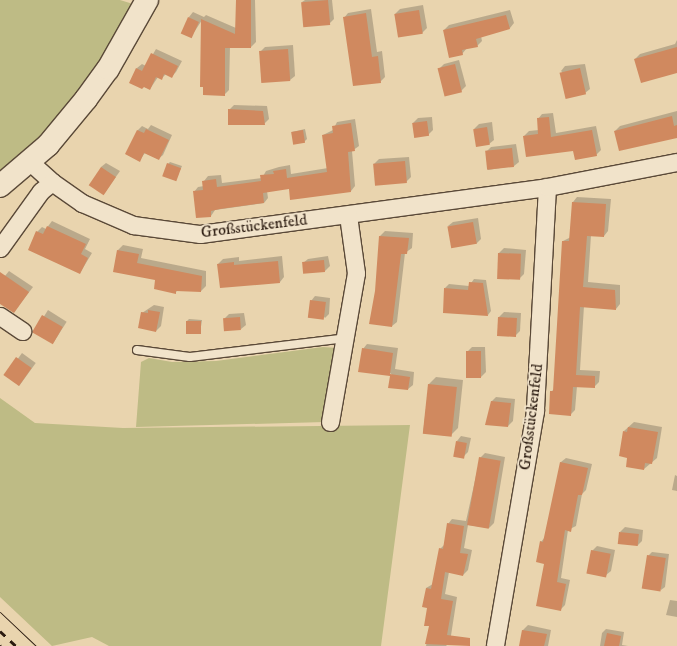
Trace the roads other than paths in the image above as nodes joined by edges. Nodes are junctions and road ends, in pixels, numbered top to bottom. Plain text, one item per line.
1 (147, 0) edge
2 (30, 162) junction
3 (677, 162) edge
4 (52, 182) junction
5 (0, 186) edge
6 (547, 187) junction
7 (348, 215) junction
8 (0, 248) edge
9 (0, 316) edge
10 (22, 331) dead end
11 (347, 338) junction
12 (137, 350) dead end
13 (330, 422) dead end
14 (495, 646) edge

1 - 2 main road
2 - 4 street, Großstückenfeld
2 - 5 main road
3 - 6 street, Großstückenfeld
4 - 7 street, Großstückenfeld
4 - 8 street
6 - 7 street, Großstückenfeld
6 - 14 street, Großstückenfeld
7 - 11 street
9 - 10 street
11 - 12 lane
11 - 13 street

